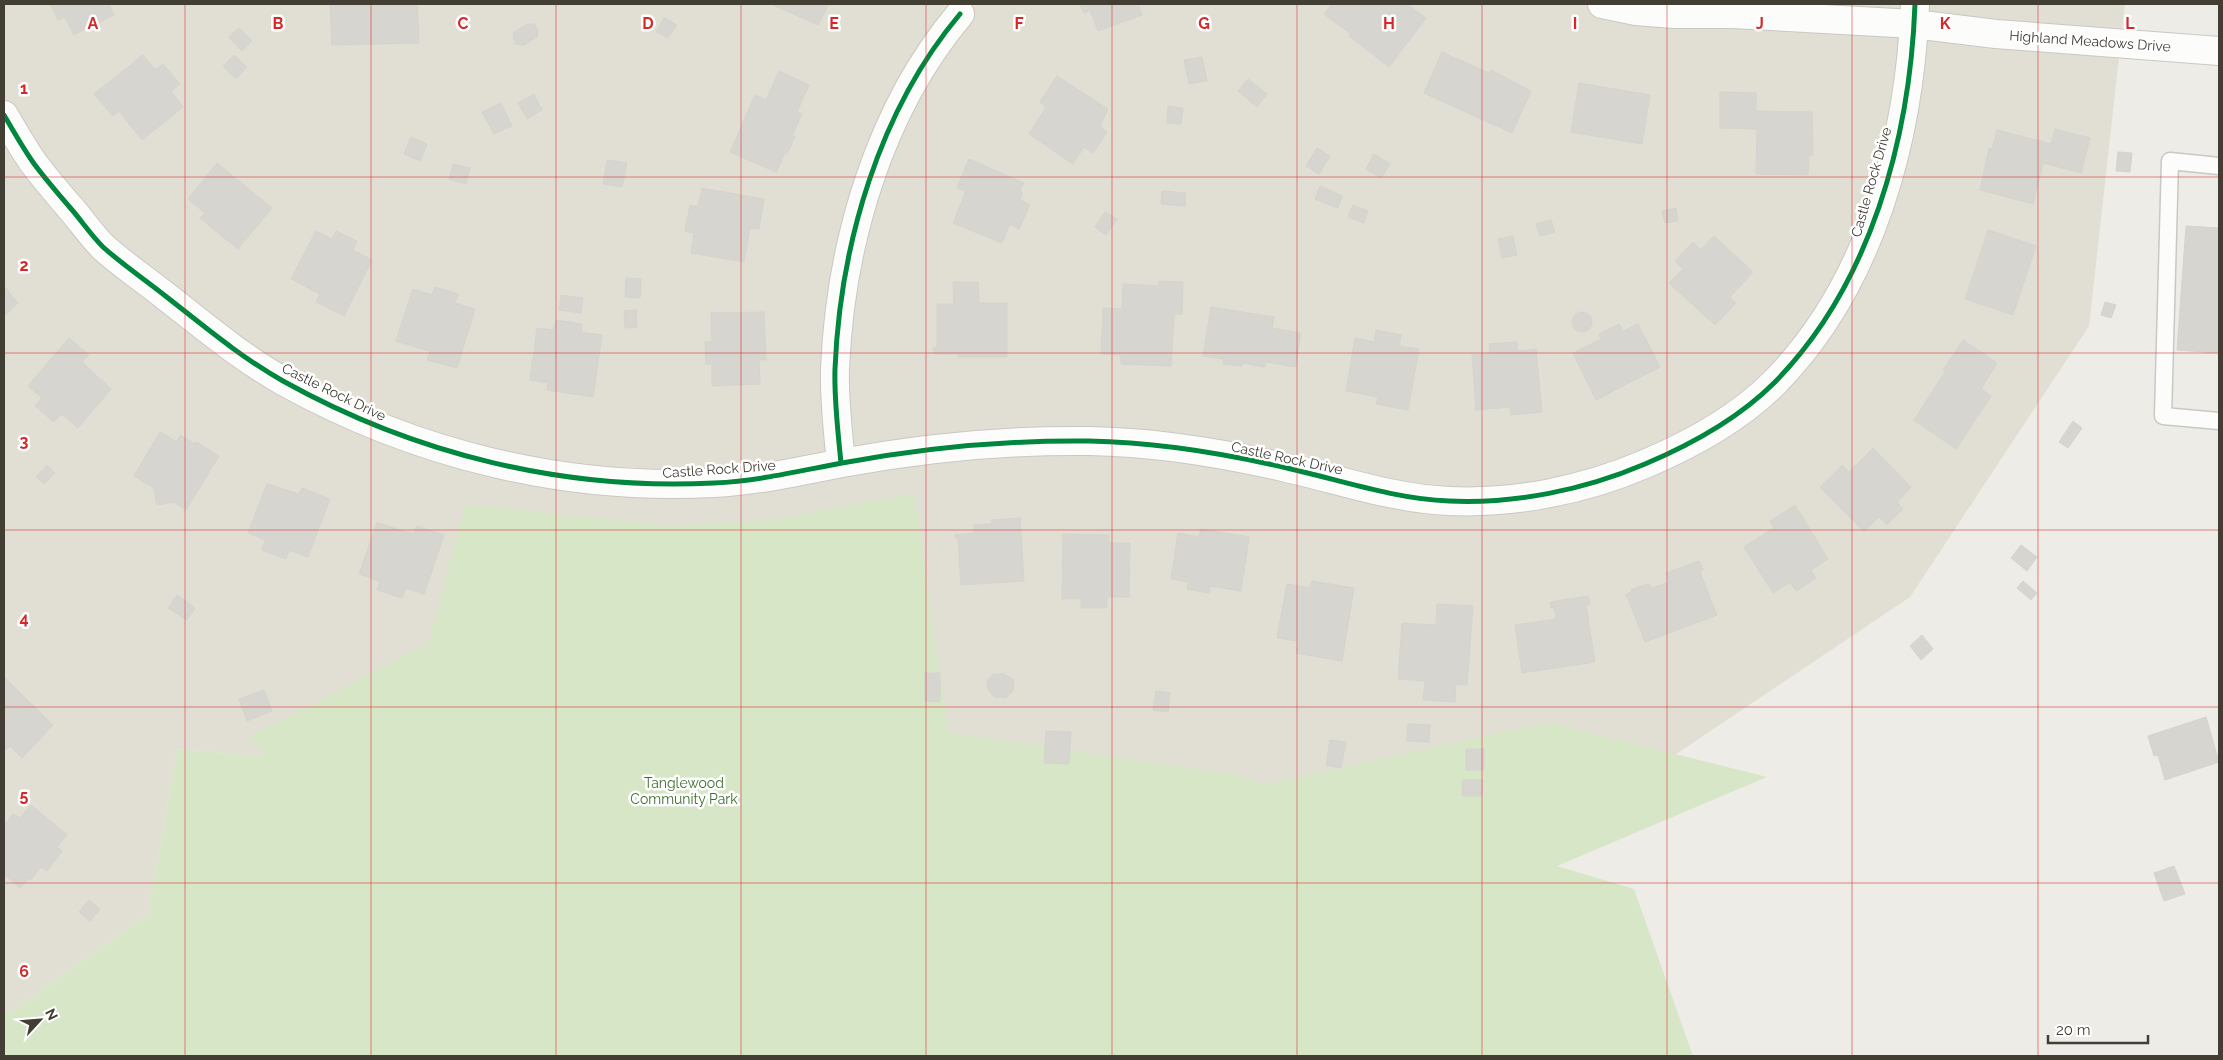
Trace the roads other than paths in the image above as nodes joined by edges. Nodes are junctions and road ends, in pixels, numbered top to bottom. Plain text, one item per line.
1 (1602, 4) edge
2 (960, 14) dead end
3 (1914, 14) edge
4 (2219, 51) edge
5 (4, 116) edge
6 (2219, 166) edge
7 (2219, 420) edge
8 (841, 463) junction

1 - 3 street, Highland Meadows Drive
2 - 8 street
3 - 4 street, Highland Meadows Drive
3 - 8 street, Castle Rock Drive
5 - 8 street, Castle Rock Drive
6 - 7 lane

